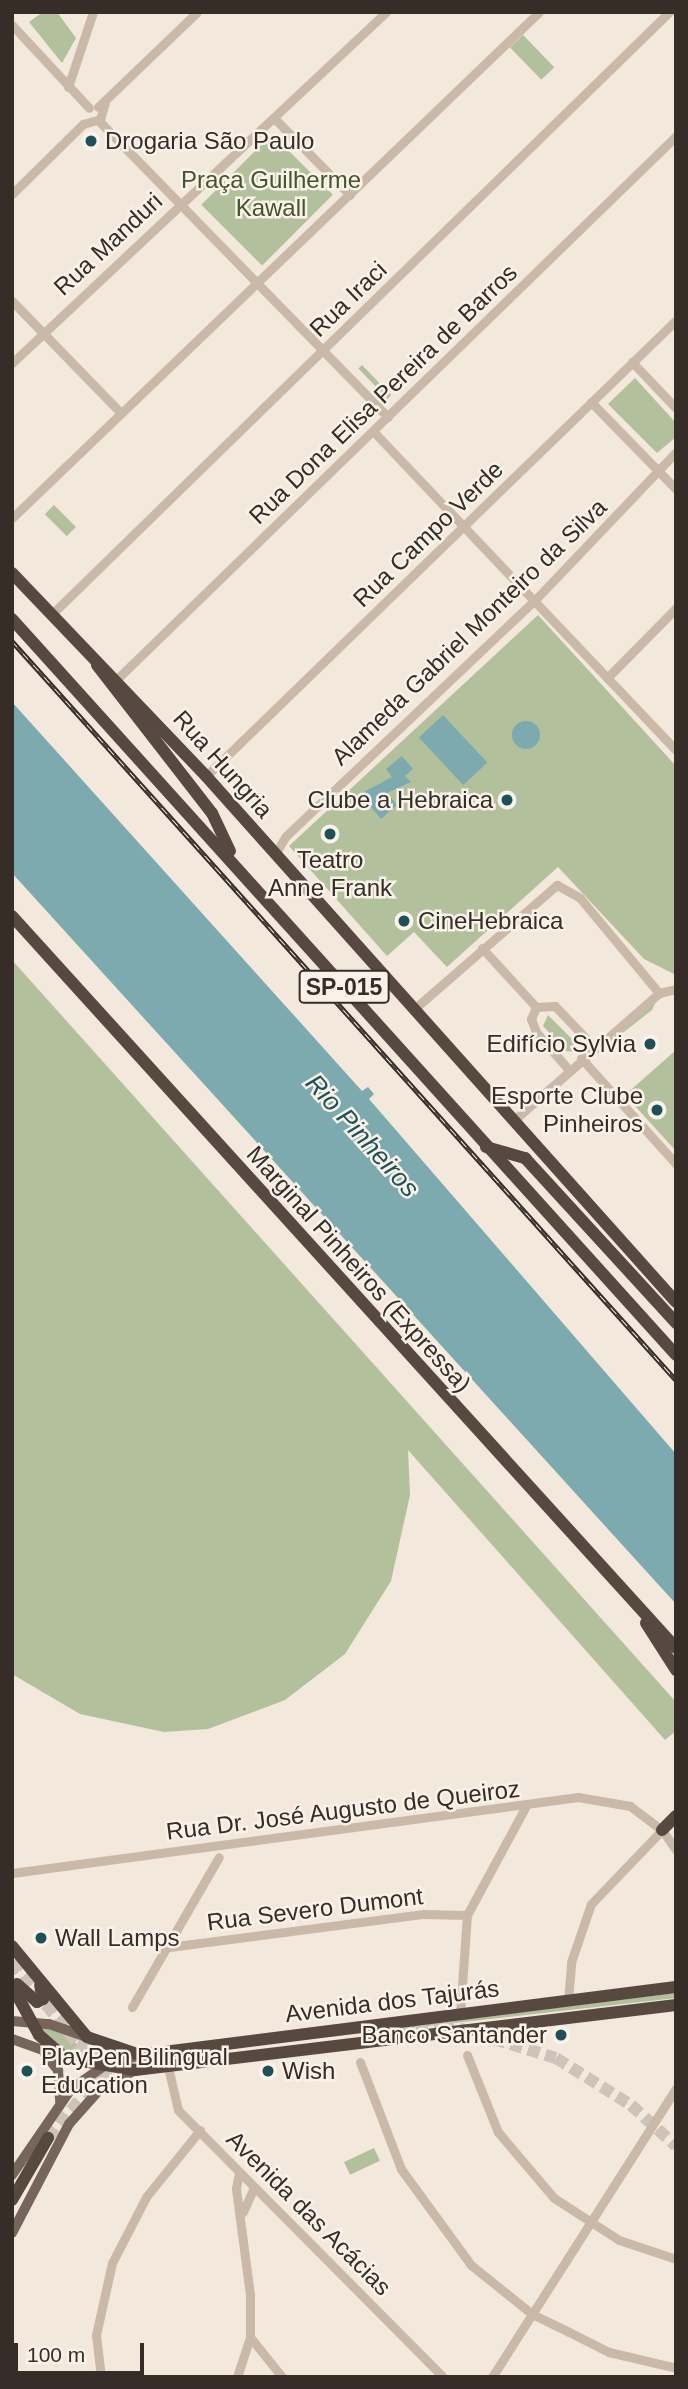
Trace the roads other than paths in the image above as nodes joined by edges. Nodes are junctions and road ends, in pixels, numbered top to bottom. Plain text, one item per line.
1 (93, 12) edge
2 (197, 12) edge
3 (386, 12) edge
4 (538, 12) edge
5 (669, 12) edge
6 (12, 25) edge
7 (68, 87) junction
8 (96, 115) junction
9 (274, 118) junction
10 (676, 136) edge
11 (12, 194) edge
12 (349, 195) junction
13 (178, 204) junction
14 (256, 283) junction
15 (12, 301) edge
16 (676, 320) edge
17 (43, 332) junction
18 (323, 351) junction
19 (632, 362) junction
20 (12, 363) edge
21 (591, 402) junction
22 (676, 408) edge
23 (121, 413) junction
24 (388, 417) junction
25 (373, 431) junction
26 (676, 452) edge
27 (658, 470) junction
28 (676, 489) edge
29 (12, 518) edge
30 (464, 526) junction
31 (12, 573) edge
32 (535, 600) junction
33 (676, 608) edge
34 (53, 612) junction
35 (12, 619) edge
36 (93, 654) junction
37 (607, 678) junction
38 (117, 679) junction
39 (676, 750) edge
40 (206, 776) junction
41 (286, 836) junction
42 (264, 841) junction
43 (275, 854) junction
44 (236, 864) junction
45 (12, 916) edge
46 (482, 948) junction
47 (676, 989) edge
48 (659, 993) junction
49 (537, 1007) junction
50 (413, 1010) junction
51 (594, 1047) junction
52 (582, 1058) junction
53 (569, 1070) junction
54 (514, 1120) junction
55 (486, 1147) junction
56 (676, 1164) edge
57 (676, 1302) edge
58 (676, 1323) edge
59 (676, 1355) edge
60 (630, 1595) junction
61 (676, 1648) edge
62 (676, 1670) edge
63 (526, 1806) junction
64 (676, 1816) edge
65 (676, 1826) edge
66 (662, 1830) junction
67 (676, 1850) edge
68 (219, 1857) dead end
69 (15, 1873) edge
70 (467, 1914) junction
71 (12, 1946) edge
72 (169, 1947) junction
73 (12, 1979) edge
74 (39, 1982) junction
75 (674, 1985) edge
76 (12, 1986) edge
77 (568, 2000) junction
78 (676, 2005) edge
79 (132, 2007) dead end
80 (460, 2014) junction
81 (12, 2021) edge
82 (30, 2022) junction
83 (88, 2037) junction
84 (12, 2039) edge
85 (45, 2054) junction
86 (140, 2055) junction
87 (467, 2055) dead end
88 (65, 2058) junction
89 (360, 2062) dead end
90 (109, 2063) junction
91 (168, 2067) junction
92 (135, 2070) junction
93 (78, 2083) junction
94 (676, 2088) edge
95 (93, 2097) junction
96 (60, 2102) junction
97 (200, 2130) junction
98 (48, 2137) tunnel mouth
99 (16, 2158) edge
100 (239, 2173) junction
101 (12, 2175) edge
102 (254, 2187) junction
103 (12, 2200) edge
104 (243, 2214) junction
105 (589, 2224) junction
106 (12, 2233) edge
107 (676, 2259) edge
108 (533, 2314) junction
109 (250, 2337) junction
110 (676, 2368) edge
111 (101, 2377) edge
112 (237, 2377) edge
113 (282, 2377) edge
114 (443, 2377) edge
115 (492, 2377) edge

1 - 7 street
2 - 8 street
3 - 9 street, Rua Manduri
4 - 12 street
5 - 18 street, Rua Iraci
6 - 7 street
7 - 8 street
8 - 11 street
8 - 13 street
9 - 12 street
9 - 13 street, Rua Manduri
10 - 24 street, Rua Dona Elisa Pereira de Barros
12 - 14 street
13 - 14 street
13 - 17 street, Rua Manduri
14 - 18 street
14 - 23 street
15 - 17 street
16 - 19 street, Rua Campo Verde
17 - 20 street, Rua Manduri
17 - 23 street
18 - 24 street
18 - 34 street, Rua Iraci
19 - 21 street, Rua Campo Verde
19 - 22 street
21 - 27 street
21 - 30 street, Rua Campo Verde
23 - 29 street
24 - 25 street, Rua Dona Elisa Pereira de Barros
25 - 30 street
25 - 38 street, Rua Dona Elisa Pereira de Barros
26 - 27 street, Alameda Gabriel Monteiro da Silva
27 - 28 street
27 - 32 street, Alameda Gabriel Monteiro da Silva
30 - 32 street
30 - 40 street, Rua Campo Verde
31 - 34 highway, Rua Hungria
32 - 37 street
32 - 41 street, Alameda Gabriel Monteiro da Silva
33 - 37 street
34 - 36 highway, Rua Hungria
35 - 44 highway, SP-015
36 - 38 highway, Rua Hungria
36 - 44 highway
37 - 39 street
38 - 40 highway, Rua Hungria
40 - 42 highway, Rua Hungria
41 - 42 street
41 - 43 street, Alameda Gabriel Monteiro da Silva
42 - 43 highway, Rua Hungria
43 - 50 highway, Rua Hungria
44 - 55 highway, SP-015
45 - 60 highway, Marginal Pinheiros (Expressa)
46 - 48 street
46 - 49 street
46 - 50 street
47 - 48 street
48 - 51 street
49 - 51 street
49 - 53 street
50 - 54 highway, Rua Hungria
51 - 52 street
52 - 53 street
52 - 56 street
53 - 54 street
54 - 57 highway, Rua Hungria
55 - 58 highway
55 - 59 highway, SP-015
60 - 61 highway, Marginal Pinheiros (Expressa)
60 - 62 highway
63 - 66 street, Rua Dr. José Augusto de Queiroz
63 - 69 street, Rua Dr. José Augusto de Queiroz
63 - 70 street
64 - 66 highway
65 - 66 highway
66 - 67 street, Rua Dr. José Augusto de Queiroz
66 - 77 street
68 - 72 street
70 - 72 street, Rua Severo Dumont
70 - 80 street
71 - 74 highway
72 - 79 street
73 - 74 highway
74 - 83 highway
75 - 77 highway, Avenida dos Tajurás
76 - 82 highway
77 - 80 highway, Avenida dos Tajurás
78 - 91 highway, Avenida dos Tajurás
80 - 86 highway, Avenida dos Tajurás
81 - 82 main road
82 - 83 main road
82 - 88 highway
83 - 86 highway
84 - 85 main road
85 - 88 main road
85 - 96 main road
86 - 90 main road, Avenida dos Tajurás
87 - 105 street
88 - 90 highway, Avenida dos Tajurás
89 - 108 street
90 - 92 highway, Avenida dos Tajurás
90 - 93 main road
91 - 92 highway, Avenida dos Tajurás
91 - 97 street, Avenida das Acácias
92 - 95 main road
93 - 95 main road
93 - 96 main road
94 - 105 street
95 - 106 main road
96 - 99 main road
97 - 100 street, Avenida das Acácias
97 - 111 street
98 - 103 highway
99 - 101 main road
100 - 102 street, Avenida das Acácias
100 - 104 street
102 - 104 street
102 - 114 street, Avenida das Acácias
104 - 109 street
105 - 107 street
105 - 108 street
108 - 110 street
108 - 115 street
109 - 112 street
109 - 113 street

